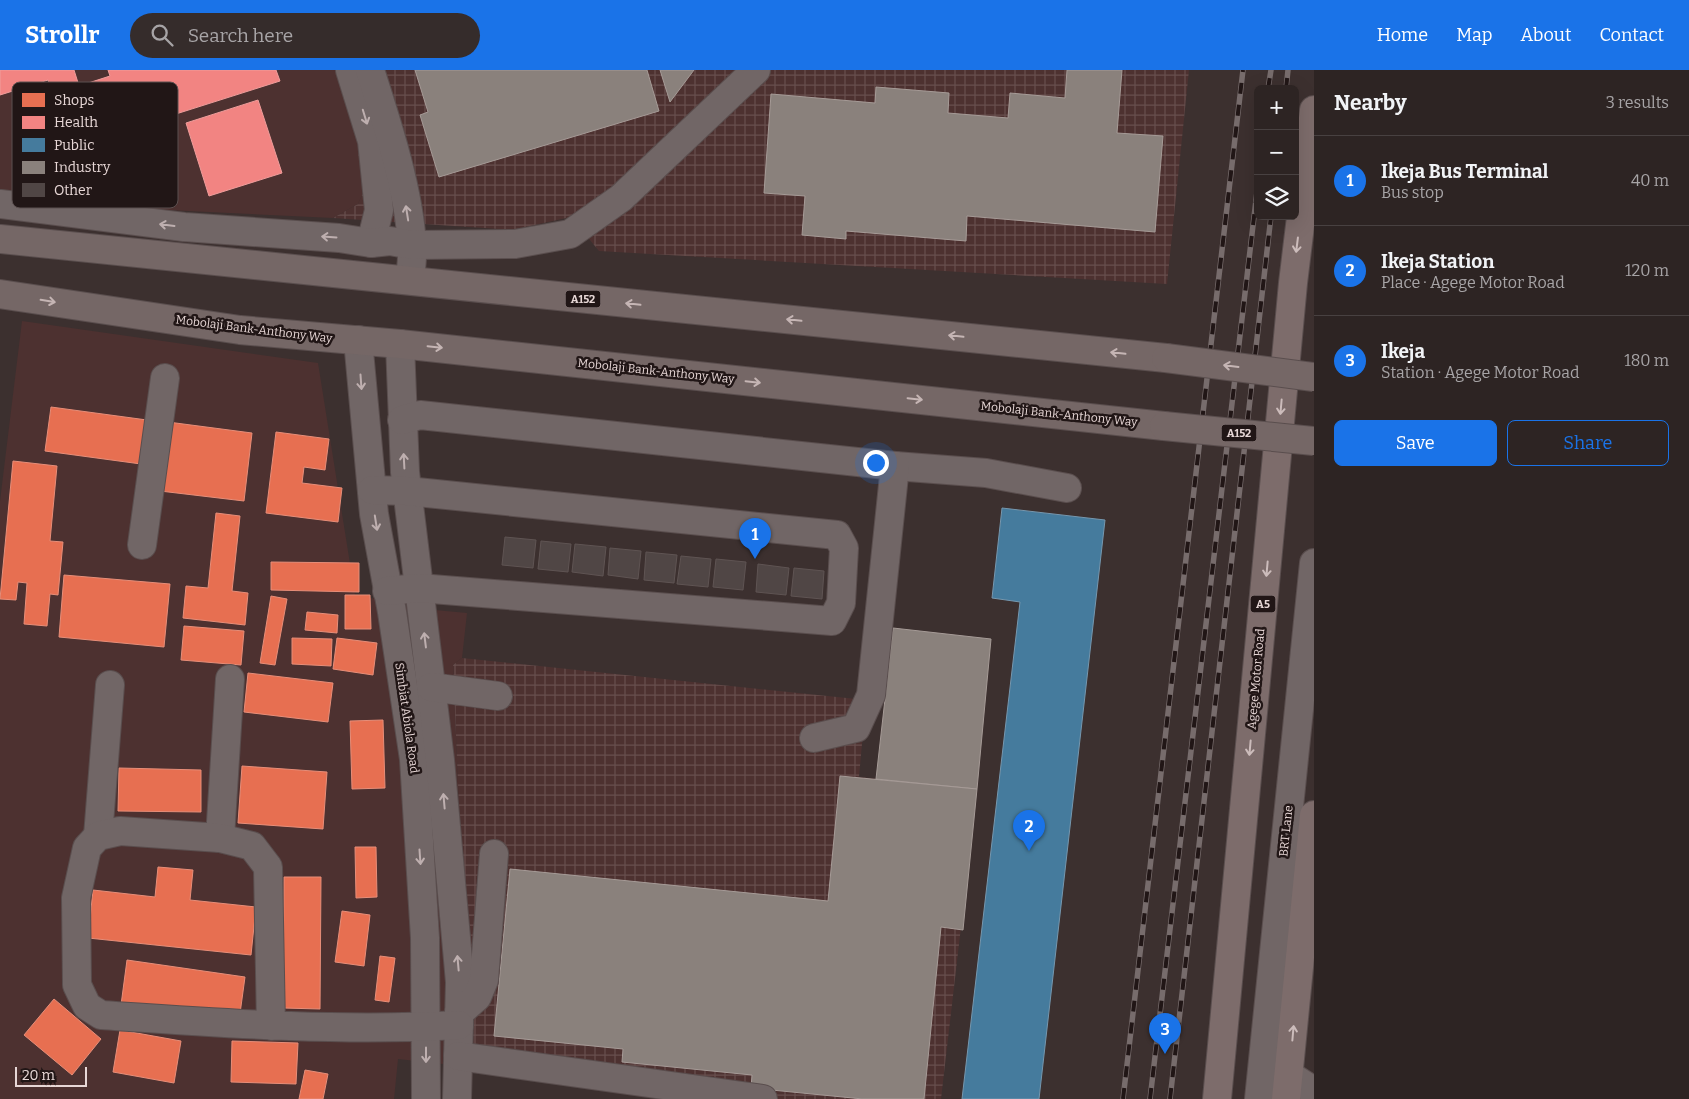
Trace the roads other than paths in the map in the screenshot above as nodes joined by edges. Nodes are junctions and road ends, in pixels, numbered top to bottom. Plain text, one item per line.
1 (350, 70) edge
2 (370, 70) edge
3 (756, 70) edge
4 (1314, 110) edge
5 (32, 208) edge
6 (0, 239) edge
7 (371, 243) junction
8 (412, 245) junction
9 (410, 279) junction
10 (1, 298) edge
11 (358, 340) junction
12 (400, 344) junction
13 (1314, 377) edge
14 (165, 378) dead end
15 (402, 420) junction
16 (1314, 441) edge
17 (895, 466) junction
18 (1067, 488) dead end
19 (372, 490) junction
20 (407, 491) junction
21 (142, 545) dead end
22 (1314, 563) edge
23 (419, 588) junction
24 (387, 591) junction
25 (230, 679) dead end
26 (110, 685) dead end
27 (431, 687) junction
28 (498, 696) dead end
29 (814, 738) dead end
30 (1314, 816) edge
31 (98, 836) junction
32 (220, 838) junction
33 (494, 854) dead end
34 (1306, 972) edge
35 (459, 1019) junction
36 (271, 1026) junction
37 (426, 1027) junction
38 (458, 1056) junction
39 (1287, 1087) edge
40 (1314, 1091) edge
41 (426, 1099) edge
42 (456, 1099) edge
43 (763, 1099) edge
44 (1217, 1099) edge
45 (1259, 1099) edge

1 -> 7 street
8 -> 2 street
3 - 8 street
4 -> 44 highway, Agege Motor Road / A5
7 -> 5 street
6 - 9 main road, A152
7 - 8 street
8 - 9 street
13 -> 9 main road, A152, bridge
10 -> 11 main road, Mobolaji Bank-Anthony Way / A152
11 - 12 main road, Mobolaji Bank-Anthony Way / A152
11 -> 19 street, Simbiat Abiola Road
12 - 15 street
12 -> 16 main road, Mobolaji Bank-Anthony Way / A152, bridge
14 - 21 street
15 - 17 street
20 -> 15 street
17 - 18 street
17 - 29 street
19 - 20 street
19 -> 24 street, Simbiat Abiola Road
20 - 23 street
20 - 23 street
22 - 45 street, BRT Lane
23 - 24 street
27 -> 23 street
24 -> 37 street, Simbiat Abiola Road
25 - 32 street
26 - 31 street
27 - 28 street
35 -> 27 street
30 - 34 highway
31 - 32 street
31 - 36 street
32 - 36 street
33 - 35 street
39 -> 34 highway
35 - 37 street
35 - 38 street
36 - 37 street
37 -> 41 street, Simbiat Abiola Road
38 - 42 street
38 - 43 street
39 - 40 street

